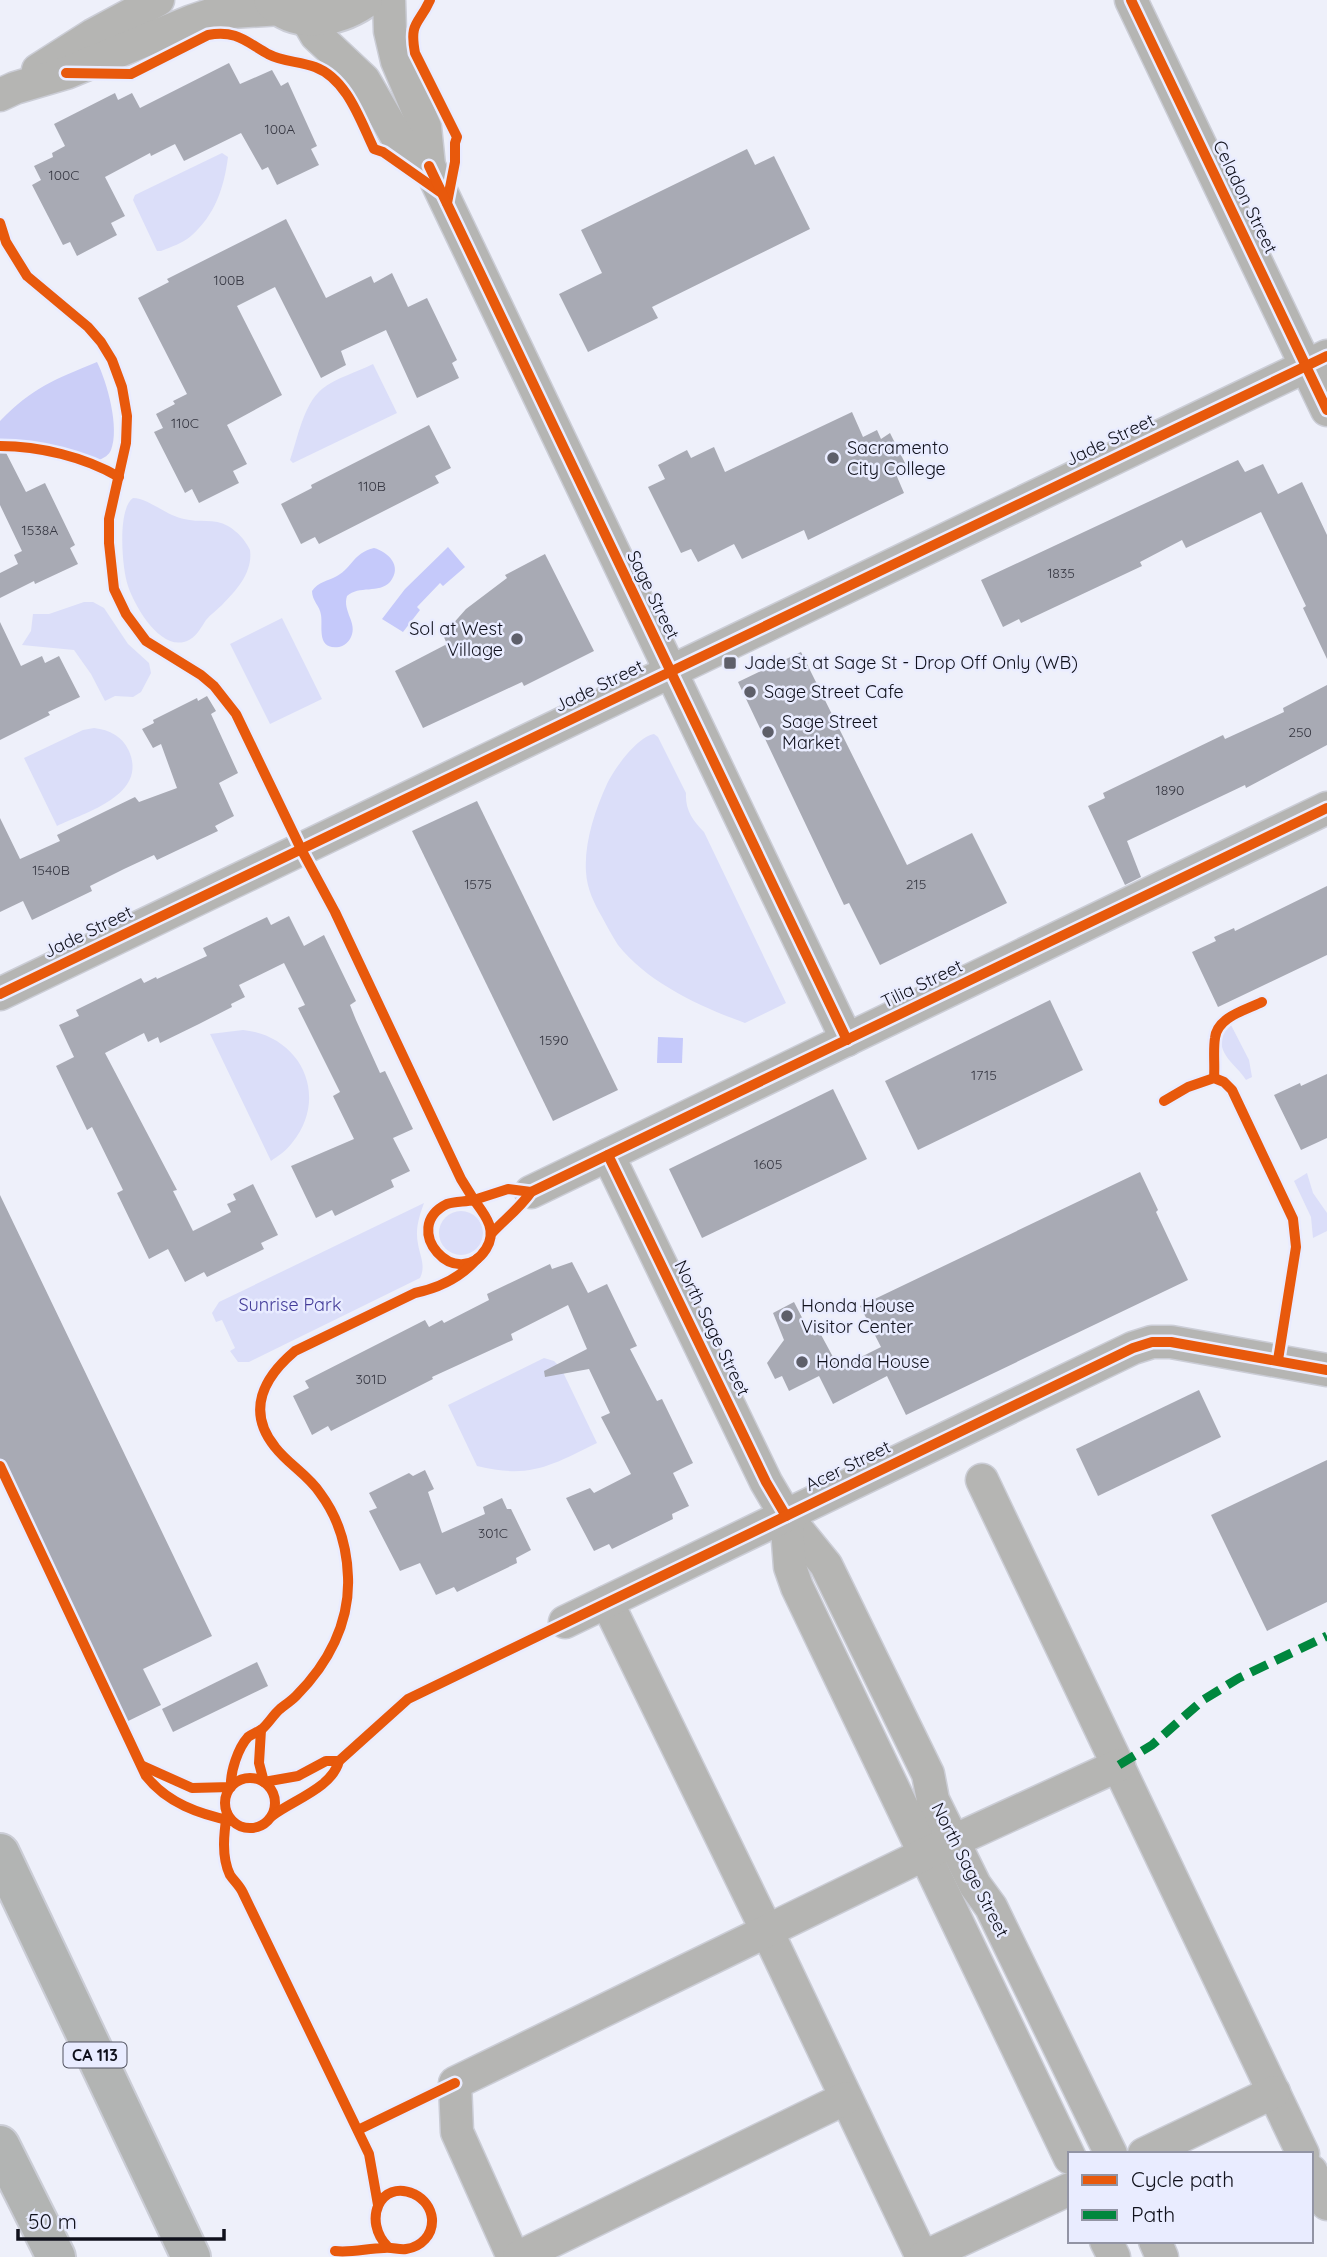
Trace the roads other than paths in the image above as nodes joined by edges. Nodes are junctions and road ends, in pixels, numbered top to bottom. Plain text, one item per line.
1 (158, 0) edge
2 (363, 0) edge
3 (389, 0) edge
4 (1131, 0) edge
5 (287, 9) edge
6 (7, 91) edge
7 (429, 166) junction
8 (1317, 361) edge
9 (1327, 410) edge
10 (670, 671) junction
11 (1327, 808) edge
12 (0, 994) edge
13 (847, 1040) junction
14 (608, 1156) junction
15 (531, 1192) dead end
16 (1327, 1370) edge
17 (982, 1480) dead end
18 (786, 1516) junction
19 (607, 1602) junction
20 (565, 1622) dead end
21 (1119, 1765) junction
22 (953, 1840) junction
23 (0, 1853) edge
24 (925, 1854) junction
25 (767, 1931) junction
26 (1274, 2092) junction
27 (846, 2098) junction
28 (0, 2145) edge
29 (1110, 2152) edge
30 (1148, 2152) edge
31 (1302, 2152) edge
32 (1068, 2154) edge
33 (1313, 2175) edge
34 (0, 2179) edge
35 (1068, 2190) edge
36 (1327, 2204) edge
37 (26, 2257) edge
38 (56, 2257) edge
39 (191, 2257) edge
40 (513, 2257) edge
41 (519, 2257) edge
42 (923, 2257) edge

1 - 6 street
2 - 5 street
3 - 7 street, Sage Street
4 - 8 street, Celadon Street
5 - 6 street
5 - 7 street, Sage Street
7 - 10 street, Sage Street
8 - 9 street, Celadon Street
8 - 10 street, Jade Street
10 - 12 street, Jade Street
10 - 13 street, Sage Street
11 - 13 street, Tilia Street
13 - 14 street, Tilia Street
14 - 15 street, Tilia Street
14 - 18 street, North Sage Street
16 - 18 street, Acer Street
17 - 21 street
18 - 19 street, Acer Street
18 - 22 street, North Sage Street
18 - 24 street, North Sage Street
19 - 20 street, Acer Street
19 - 25 street
21 - 22 street
21 - 26 street
22 - 24 street
22 - 29 street, North Sage Street
23 - 39 highway, CA 113
24 - 25 street
24 - 32 street, North Sage Street
25 - 27 street
25 - 40 street
26 - 30 street
26 - 31 street
27 - 41 street
27 - 42 street
28 - 38 highway
33 - 36 street
34 - 37 highway
35 - 42 street

